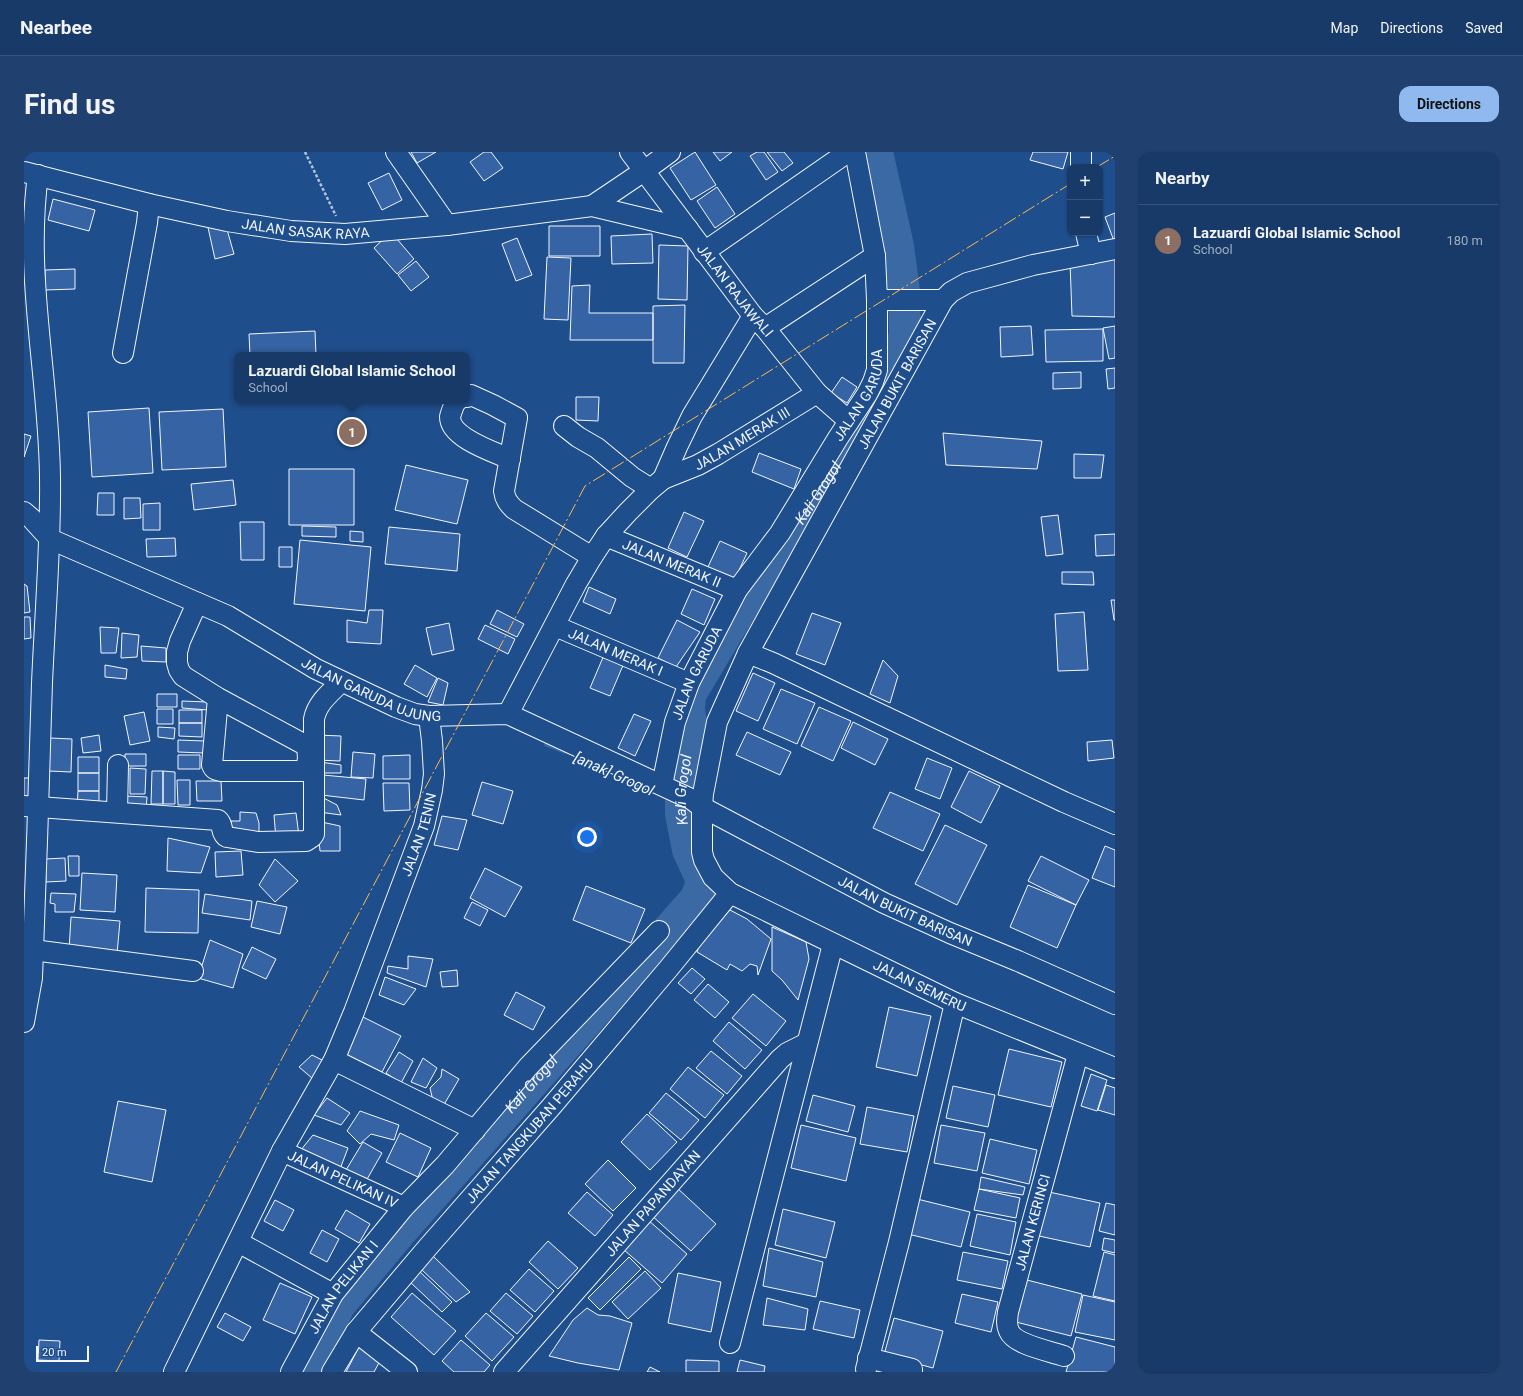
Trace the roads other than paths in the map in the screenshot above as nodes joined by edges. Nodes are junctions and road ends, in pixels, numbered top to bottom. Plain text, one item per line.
1 (396, 152) edge
2 (630, 152) edge
3 (670, 152) edge
4 (848, 152) edge
5 (855, 152) edge
6 (1081, 152) edge
7 (1081, 164) edge
8 (644, 172) junction
9 (31, 173) edge
10 (149, 204) junction
11 (592, 206) junction
12 (447, 225) junction
13 (688, 229) junction
14 (1087, 236) edge
15 (1115, 249) edge
16 (704, 252) junction
17 (1091, 254) junction
18 (875, 256) junction
19 (886, 300) junction
20 (933, 300) junction
21 (759, 322) junction
22 (123, 353) dead end
23 (817, 393) junction
24 (470, 396) edge
25 (454, 404) edge
26 (849, 421) junction
27 (564, 426) dead end
28 (510, 459) junction
29 (657, 484) junction
30 (24, 512) edge
31 (606, 536) junction
32 (50, 539) junction
33 (592, 557) junction
34 (737, 590) junction
35 (197, 603) junction
36 (555, 626) junction
37 (748, 653) junction
38 (683, 680) junction
39 (341, 682) junction
40 (218, 698) junction
41 (508, 714) junction
42 (429, 716) junction
43 (118, 765) dead end
44 (664, 786) junction
45 (696, 803) junction
46 (32, 807) edge
47 (117, 812) junction
48 (1115, 824) edge
49 (730, 892) junction
50 (659, 932) dead end
51 (833, 944) junction
52 (34, 950) junction
53 (193, 971) dead end
54 (954, 1003) junction
55 (1115, 1004) edge
56 (24, 1022) edge
57 (807, 1043) junction
58 (1078, 1054) junction
59 (334, 1060) junction
60 (1115, 1068) edge
61 (475, 1130) junction
62 (282, 1151) junction
63 (404, 1207) junction
64 (238, 1242) junction
65 (333, 1294) junction
66 (356, 1332) junction
67 (730, 1343) dead end
68 (1064, 1356) dead end
69 (174, 1372) edge
70 (292, 1372) edge
71 (332, 1372) edge
72 (407, 1372) edge
73 (504, 1372) edge
74 (912, 1372) edge

1 - 12 street
2 - 8 street, JALAN RAJAWALI
3 - 8 street, JALAN SASAK RAYA
4 - 16 street
5 - 18 street, JALAN GARUDA
6 - 7 street
8 - 11 street, JALAN SASAK RAYA
8 - 13 street, JALAN RAJAWALI
9 - 10 street, JALAN SASAK RAYA
9 - 32 street
10 - 12 street, JALAN SASAK RAYA
10 - 22 street
11 - 12 street, JALAN SASAK RAYA
11 - 13 street, JALAN SASAK RAYA
13 - 16 street, JALAN RAJAWALI
14 - 17 street
15 - 17 street, JALAN BUKIT BARISAN
16 - 21 street, JALAN RAJAWALI
17 - 20 street, JALAN BUKIT BARISAN
18 - 19 street, JALAN GARUDA
18 - 21 street
19 - 20 street
19 - 26 street, JALAN GARUDA
20 - 37 street, JALAN BUKIT BARISAN
21 - 23 street, JALAN RAJAWALI
21 - 29 street
23 - 26 street, JALAN RAJAWALI
23 - 29 street, JALAN MERAK III
24 - 28 street
25 - 28 street
26 - 34 street, JALAN GARUDA
27 - 29 street
28 - 33 street
29 - 31 street
30 - 32 street
31 - 33 street
31 - 34 street, JALAN MERAK II
32 - 35 street, JALAN GARUDA UJUNG
32 - 46 street
33 - 36 street
34 - 38 street, JALAN GARUDA
35 - 39 street, JALAN GARUDA UJUNG
35 - 40 street
36 - 38 street, JALAN MERAK I
36 - 41 street
37 - 45 street, JALAN BUKIT BARISAN
37 - 48 street
38 - 44 street, JALAN GARUDA
39 - 42 street, JALAN GARUDA UJUNG
39 - 47 street
40 - 40 street
41 - 42 street, JALAN GARUDA UJUNG
41 - 44 street, JALAN GARUDA UJUNG
42 - 59 street, JALAN TENIN
43 - 47 street
44 - 45 street, JALAN GARUDA UJUNG
45 - 49 street, JALAN BUKIT BARISAN
45 - 55 street, JALAN BUKIT BARISAN
46 - 47 street
46 - 52 street
49 - 51 street, JALAN SEMERU
49 - 66 street, JALAN TANGKUBAN PERAHU
50 - 61 street, JALAN PELIKAN I
51 - 54 street, JALAN SEMERU
51 - 57 street
52 - 53 street
52 - 56 street
54 - 58 street, JALAN SEMERU
54 - 74 street
57 - 67 street
57 - 73 street, JALAN PAPANDAYAN
58 - 60 street, JALAN SEMERU
58 - 68 street, JALAN KERINCI
59 - 61 street
59 - 62 street, JALAN TENIN
61 - 63 street, JALAN PELIKAN I
62 - 63 street, JALAN PELIKAN IV
62 - 64 street, JALAN TENIN
63 - 65 street, JALAN PELIKAN I
64 - 65 street
64 - 69 street, JALAN TENIN
65 - 70 street, JALAN PELIKAN I
66 - 71 street, JALAN TANGKUBAN PERAHU
66 - 72 street

